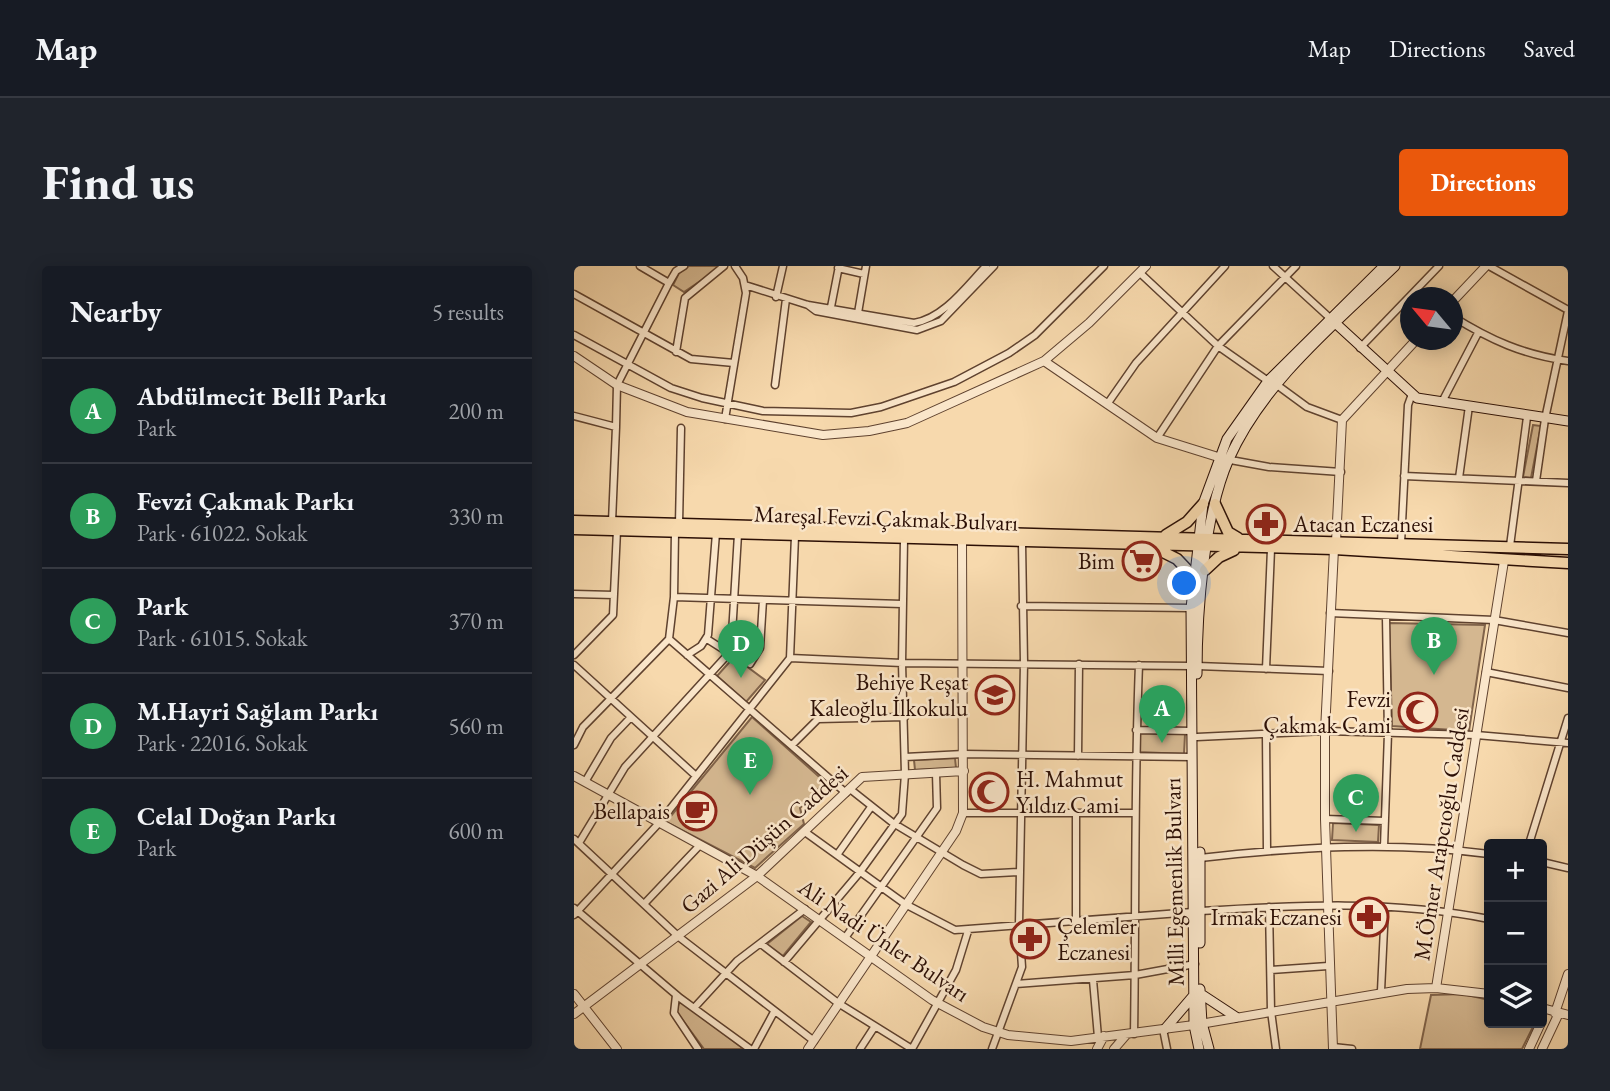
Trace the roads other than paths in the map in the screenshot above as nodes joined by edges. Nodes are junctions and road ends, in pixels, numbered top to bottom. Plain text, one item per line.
1 (640, 266) edge
2 (668, 266) edge
3 (684, 266) edge
4 (724, 266) edge
5 (735, 266) edge
6 (783, 266) edge
7 (866, 266) edge
8 (986, 266) edge
9 (994, 266) edge
10 (1104, 266) edge
11 (1225, 266) edge
12 (1273, 266) edge
13 (1296, 266) edge
14 (1384, 266) edge
15 (1395, 266) edge
16 (1439, 266) edge
17 (1487, 266) edge
18 (838, 267) edge
19 (1143, 269) edge
20 (676, 271) junction
21 (864, 274) junction
22 (1285, 278) junction
23 (669, 283) junction
24 (745, 285) junction
25 (1463, 291) edge
26 (574, 294) edge
27 (776, 297) junction
28 (786, 299) junction
29 (808, 305) junction
30 (831, 307) junction
31 (1568, 310) edge
32 (858, 313) junction
33 (1181, 313) junction
34 (1333, 322) junction
35 (1463, 323) edge
36 (1478, 333) junction
37 (642, 334) junction
38 (574, 335) edge
39 (1218, 346) junction
40 (1360, 348) junction
41 (1406, 350) edge
42 (676, 352) junction
43 (574, 356) edge
44 (1558, 359) junction
45 (1044, 361) junction
46 (1568, 361) edge
47 (734, 363) junction
48 (625, 366) junction
49 (1385, 372) junction
50 (1272, 383) junction
51 (617, 385) junction
52 (775, 385) dead end
53 (1412, 394) junction
54 (1442, 402) junction
55 (1108, 403) junction
56 (728, 404) junction
57 (1469, 407) junction
58 (574, 415) edge
59 (1527, 417) junction
60 (725, 419) junction
61 (1545, 419) junction
62 (1342, 420) junction
63 (1568, 421) edge
64 (616, 427) junction
65 (681, 428) dead end
66 (1157, 438) junction
67 (1218, 457) junction
68 (1228, 460) junction
69 (1341, 472) junction
70 (1404, 476) junction
71 (1459, 478) junction
72 (1519, 481) junction
73 (1536, 481) junction
74 (1568, 483) edge
75 (1203, 504) junction
76 (1215, 504) junction
77 (574, 521) edge
78 (615, 526) junction
79 (677, 528) junction
80 (574, 529) edge
81 (716, 533) junction
82 (738, 534) junction
83 (795, 536) junction
84 (904, 539) junction
85 (962, 541) junction
86 (1203, 542) junction
87 (1022, 543) junction
88 (1155, 543) junction
89 (1238, 543) junction
90 (1401, 543) junction
91 (1335, 546) junction
92 (1510, 546) junction
93 (1271, 549) junction
94 (1568, 549) edge
95 (1504, 561) junction
96 (1568, 563) edge
97 (1205, 570) junction
98 (1194, 577) junction
99 (574, 594) edge
100 (614, 595) junction
101 (674, 597) junction
102 (712, 598) junction
103 (736, 598) junction
104 (763, 600) junction
105 (793, 600) junction
106 (902, 604) junction
107 (1020, 606) junction
108 (1191, 608) junction
109 (1330, 613) junction
110 (1386, 617) junction
111 (1494, 620) junction
112 (1568, 633) edge
113 (670, 639) junction
114 (707, 639) junction
115 (729, 653) junction
116 (687, 654) junction
117 (574, 655) edge
118 (790, 659) junction
119 (963, 662) junction
120 (902, 663) junction
121 (1024, 663) junction
122 (750, 664) dead end
123 (1079, 664) junction
124 (574, 665) edge
125 (1139, 666) junction
126 (1194, 666) junction
127 (1266, 669) junction
128 (1329, 671) junction
129 (1486, 672) junction
130 (709, 674) junction
131 (1568, 688) edge
132 (611, 698) junction
133 (750, 709) junction
134 (631, 717) junction
135 (905, 717) junction
136 (1568, 719) edge
137 (1136, 730) junction
138 (1325, 731) junction
139 (1388, 733) junction
140 (1194, 734) junction
141 (1266, 734) junction
142 (1476, 735) junction
143 (652, 736) junction
144 (1564, 743) edge
145 (574, 745) edge
146 (792, 745) junction
147 (964, 754) junction
148 (1021, 755) junction
149 (1078, 756) junction
150 (905, 757) junction
151 (1135, 757) junction
152 (1192, 757) junction
153 (964, 771) junction
154 (936, 773) junction
155 (905, 774) junction
156 (574, 776) edge
157 (696, 776) junction
158 (584, 782) junction
159 (848, 791) junction
160 (609, 796) junction
161 (871, 807) junction
162 (963, 813) junction
163 (1135, 813) junction
164 (1019, 814) junction
165 (1076, 814) junction
166 (1325, 819) junction
167 (1385, 821) junction
168 (659, 823) junction
169 (893, 823) junction
170 (805, 832) junction
171 (914, 837) junction
172 (1531, 839) edge
173 (576, 841) edge
174 (699, 845) junction
175 (1325, 846) junction
176 (1384, 847) junction
177 (1457, 849) junction
178 (1267, 850) junction
179 (941, 852) junction
180 (1484, 853) edge
181 (837, 855) junction
182 (1200, 858) junction
183 (1547, 863) edge
184 (1568, 868) edge
185 (860, 872) junction
186 (1019, 872) junction
187 (613, 875) junction
188 (757, 876) junction
189 (880, 886) junction
190 (1327, 903) junction
191 (644, 904) junction
192 (905, 904) junction
193 (1269, 907) junction
194 (1385, 907) junction
195 (805, 909) junction
196 (1197, 911) junction
197 (1448, 911) junction
198 (575, 912) edge
199 (1137, 916) junction
200 (1484, 918) edge
201 (821, 920) junction
202 (1076, 920) junction
203 (1018, 924) junction
204 (968, 931) junction
205 (679, 937) junction
206 (845, 938) junction
207 (761, 944) junction
208 (869, 956) junction
209 (784, 962) junction
210 (1195, 964) junction
211 (641, 966) junction
212 (1328, 966) junction
213 (1270, 970) junction
214 (1568, 974) edge
215 (725, 975) junction
216 (1135, 975) junction
217 (1093, 980) junction
218 (1016, 984) junction
219 (1436, 988) junction
220 (1381, 991) junction
221 (1484, 993) edge
222 (574, 994) edge
223 (1198, 994) junction
224 (676, 995) junction
225 (1329, 1000) junction
226 (838, 1003) junction
227 (938, 1004) junction
228 (586, 1006) junction
229 (694, 1009) junction
230 (1272, 1011) junction
231 (774, 1012) junction
232 (1554, 1012) edge
233 (574, 1014) edge
234 (1236, 1017) junction
235 (1198, 1024) junction
236 (875, 1026) junction
237 (1538, 1028) edge
238 (1164, 1029) junction
239 (1000, 1032) junction
240 (1130, 1034) junction
241 (1101, 1037) junction
242 (1071, 1041) junction
243 (811, 1045) edge
244 (1048, 1045) edge
245 (696, 1046) edge
246 (1333, 1048) edge
247 (617, 1049) edge
248 (687, 1049) edge
249 (752, 1049) edge
250 (860, 1049) edge
251 (912, 1049) edge
252 (992, 1049) edge
253 (1082, 1049) edge
254 (1097, 1049) edge
255 (1114, 1049) edge
256 (1167, 1049) edge
257 (1199, 1049) edge
258 (1209, 1049) edge
259 (1276, 1049) edge
260 (1352, 1049) edge
261 (1529, 1049) edge
262 (1542, 1049) edge

1 - 23 street
2 - 20 street
3 - 20 street
4 - 42 street
5 - 24 street
6 - 27 street
7 - 21 street
8 - 32 street
9 - 29 street
10 - 56 street
11 - 33 street
12 - 22 street
13 - 22 street
14 - 34 main road
15 - 34 main road
16 - 40 street
17 - 25 street
17 - 31 street
18 - 21 street
18 - 30 street
19 - 33 street
19 - 45 street
20 - 23 street
21 - 32 street
22 - 34 street
22 - 39 street
23 - 37 street
24 - 27 street
24 - 47 street
26 - 37 street
27 - 28 street
28 - 29 street
28 - 52 street
29 - 30 street
30 - 32 street
31 - 44 street
33 - 39 street
33 - 55 street
34 - 40 main road
34 - 50 main road
35 - 36 street
36 - 44 street
36 - 54 street
37 - 42 street
37 - 48 street
38 - 48 street
39 - 50 street
39 - 66 street
40 - 49 main road
41 - 49 street
42 - 47 street
43 - 51 street
44 - 46 street
44 - 61 street
45 - 55 street
45 - 60 street
47 - 56 street
48 - 51 street
48 - 56 street
49 - 53 main road
49 - 62 street
50 - 62 street
50 - 67 main road
50 - 68 main road
51 - 60 street
51 - 64 street
53 - 54 main road
53 - 70 street
54 - 57 main road
55 - 66 street
56 - 60 street
57 - 59 main road
57 - 71 street
58 - 64 street
59 - 61 main road
59 - 72 street
61 - 63 main road
61 - 73 street
62 - 69 street
64 - 78 street
65 - 79 street
66 - 67 street
67 - 68 street
67 - 75 main road
68 - 69 street
68 - 76 main road
69 - 91 street
70 - 71 street
70 - 90 street
71 - 72 street
72 - 73 street
72 - 92 street
73 - 74 street
75 - 86 main road
75 - 88 main road
76 - 86 main road
76 - 89 main road
77 - 78 main road
78 - 79 main road
78 - 80 main road
78 - 100 street
79 - 81 main road, Mareşal Fevzi Çakmak Bulvarı
79 - 88 main road
79 - 101 street
81 - 82 main road, Mareşal Fevzi Çakmak Bulvarı
81 - 102 street
82 - 83 main road, Mareşal Fevzi Çakmak Bulvarı
82 - 103 street
83 - 84 main road, Mareşal Fevzi Çakmak Bulvarı
83 - 105 street
84 - 85 main road, Mareşal Fevzi Çakmak Bulvarı
84 - 106 street
85 - 87 main road, Mareşal Fevzi Çakmak Bulvarı
85 - 119 street
86 - 88 main road, Mareşal Fevzi Çakmak Bulvarı
86 - 89 main road, Mareşal Fevzi Çakmak Bulvarı
86 - 97 main road, Milli Egemenlik Bulvarı
86 - 98 main road, Milli Egemenlik Bulvarı
87 - 88 main road, Mareşal Fevzi Çakmak Bulvarı
87 - 107 street
88 - 98 main road
89 - 91 main road
89 - 93 main road
89 - 97 main road
90 - 91 main road
90 - 92 main road
91 - 93 main road
91 - 95 main road
91 - 109 street
92 - 94 main road
93 - 127 street
95 - 96 main road
95 - 111 street, M.Ömer Arapcıoğlu Caddesi
97 - 126 main road, Milli Egemenlik Bulvarı
98 - 108 main road, Milli Egemenlik Bulvarı
99 - 100 street
100 - 117 street
101 - 102 street
101 - 113 street
102 - 103 street
102 - 114 street
103 - 104 street
103 - 115 street
104 - 105 street
104 - 122 street
105 - 106 street
105 - 118 street
106 - 120 street
107 - 108 street
107 - 121 street
108 - 126 main road, Milli Egemenlik Bulvarı
109 - 110 street
109 - 128 street
110 - 111 street
110 - 139 street
111 - 112 street
111 - 129 street, M.Ömer Arapcıoğlu Caddesi
113 - 116 street
113 - 132 street
114 - 115 street
114 - 116 street
115 - 130 street
116 - 130 street
118 - 120 street
118 - 133 street
119 - 120 street
119 - 121 street
119 - 147 street
120 - 135 street
121 - 123 street
121 - 148 street
123 - 125 street
123 - 149 street
124 - 132 street
125 - 126 street
125 - 137 street
126 - 127 street
126 - 140 main road, Milli Egemenlik Bulvarı
127 - 128 street
128 - 138 street
129 - 131 street
129 - 142 street, M.Ömer Arapcıoğlu Caddesi
130 - 133 street
130 - 143 street
132 - 134 street
132 - 145 street
133 - 146 street
133 - 157 street
134 - 143 street
134 - 158 street
135 - 146 street
135 - 150 street
136 - 144 street
137 - 140 street
137 - 151 street
138 - 139 street
138 - 141 street
138 - 166 street
139 - 142 street
139 - 167 street
140 - 141 street
140 - 152 main road, Milli Egemenlik Bulvarı
140 - 182 main road, Milli Egemenlik Bulvarı
141 - 178 street
142 - 144 street
142 - 177 street, M.Ömer Arapcıoğlu Caddesi
143 - 157 street
143 - 160 street
144 - 172 street
146 - 159 street
147 - 148 street
147 - 150 street
147 - 153 street
148 - 149 street
148 - 164 street
149 - 151 street
150 - 155 street
151 - 152 street
151 - 163 street
152 - 196 main road, Milli Egemenlik Bulvarı
153 - 154 street, Gazi Ali Düşün Caddesi
153 - 162 street
154 - 155 street, Gazi Ali Düşün Caddesi
154 - 171 street
155 - 159 street, Gazi Ali Düşün Caddesi
155 - 169 street
156 - 158 street, Ali Nadi Ünler Bulvarı
157 - 168 street
158 - 160 street, Ali Nadi Ünler Bulvarı
159 - 161 street
159 - 170 street, Gazi Ali Düşün Caddesi
160 - 168 street, Ali Nadi Ünler Bulvarı
160 - 173 street
161 - 169 street
161 - 181 street
162 - 164 street
162 - 179 street
163 - 165 street
163 - 199 street
164 - 165 street
164 - 186 street
165 - 202 street
166 - 167 street
166 - 175 street
167 - 176 street
168 - 174 street, Ali Nadi Ünler Bulvarı
168 - 187 street
169 - 171 street
169 - 185 street
170 - 181 street
170 - 188 street, Gazi Ali Düşün Caddesi
171 - 179 street
171 - 189 street
173 - 187 street
174 - 188 street, Ali Nadi Ünler Bulvarı
174 - 191 street
175 - 176 street
175 - 178 street
175 - 190 street
176 - 177 street
177 - 180 street
177 - 197 street, M.Ömer Arapcıoğlu Caddesi
178 - 182 street
179 - 186 street
179 - 192 street
181 - 185 street
182 - 196 main road, Milli Egemenlik Bulvarı
183 - 184 street
185 - 189 street
185 - 201 street
186 - 203 street
187 - 191 street
187 - 198 street
188 - 195 street, Ali Nadi Ünler Bulvarı
188 - 205 street, Gazi Ali Düşün Caddesi
189 - 192 street
189 - 206 street
190 - 193 street
190 - 194 street
190 - 212 street
191 - 205 street
192 - 204 street
192 - 208 street
193 - 196 street
193 - 213 street
194 - 197 street
194 - 220 street
195 - 201 street, Ali Nadi Ünler Bulvarı
195 - 207 street
196 - 199 street
196 - 210 main road, Milli Egemenlik Bulvarı
196 - 223 main road, Milli Egemenlik Bulvarı
197 - 200 street
197 - 219 street, M.Ömer Arapcıoğlu Caddesi
198 - 211 street
199 - 202 street
199 - 216 street
201 - 206 street, Ali Nadi Ünler Bulvarı
201 - 209 street
202 - 203 street
203 - 204 street
203 - 218 street
204 - 227 street
205 - 211 street, Gazi Ali Düşün Caddesi
205 - 215 street
206 - 208 street, Ali Nadi Ünler Bulvarı
207 - 209 street
207 - 215 street
208 - 226 street
208 - 227 street, Ali Nadi Ünler Bulvarı
209 - 226 street
210 - 216 street
210 - 223 main road, Milli Egemenlik Bulvarı
211 - 224 street
211 - 228 street, Gazi Ali Düşün Caddesi
212 - 213 street
212 - 225 street
213 - 230 street
214 - 232 street
215 - 229 street
215 - 231 street
216 - 217 street
216 - 240 street
217 - 218 street
217 - 241 street
218 - 239 street
219 - 220 street, Ali Nadi Ünler Bulvarı
219 - 221 street, Ali Nadi Ünler Bulvarı
220 - 225 street, Ali Nadi Ünler Bulvarı
222 - 228 street
223 - 234 main road
223 - 235 main road, Milli Egemenlik Bulvarı
223 - 238 main road
224 - 229 street
224 - 245 street
225 - 230 street, Ali Nadi Ünler Bulvarı
225 - 246 street
226 - 236 street
226 - 243 street
227 - 239 street, Ali Nadi Ünler Bulvarı
227 - 251 street
228 - 233 street, Gazi Ali Düşün Caddesi
228 - 247 street
229 - 249 street
230 - 234 street, Ali Nadi Ünler Bulvarı
230 - 259 street
231 - 243 street
231 - 249 street
232 - 262 street
234 - 235 street, Ali Nadi Ünler Bulvarı
235 - 238 street, Ali Nadi Ünler Bulvarı
235 - 257 main road, Milli Egemenlik Bulvarı
235 - 258 main road, Milli Egemenlik Bulvarı
236 - 250 street
236 - 251 street
237 - 261 street
238 - 240 street, Ali Nadi Ünler Bulvarı
238 - 256 street
239 - 244 street, Ali Nadi Ünler Bulvarı
239 - 252 street
240 - 241 street, Ali Nadi Ünler Bulvarı
240 - 255 street
241 - 242 street, Ali Nadi Ünler Bulvarı
241 - 254 street
242 - 244 street, Ali Nadi Ünler Bulvarı
242 - 253 street
245 - 248 street
246 - 260 street

